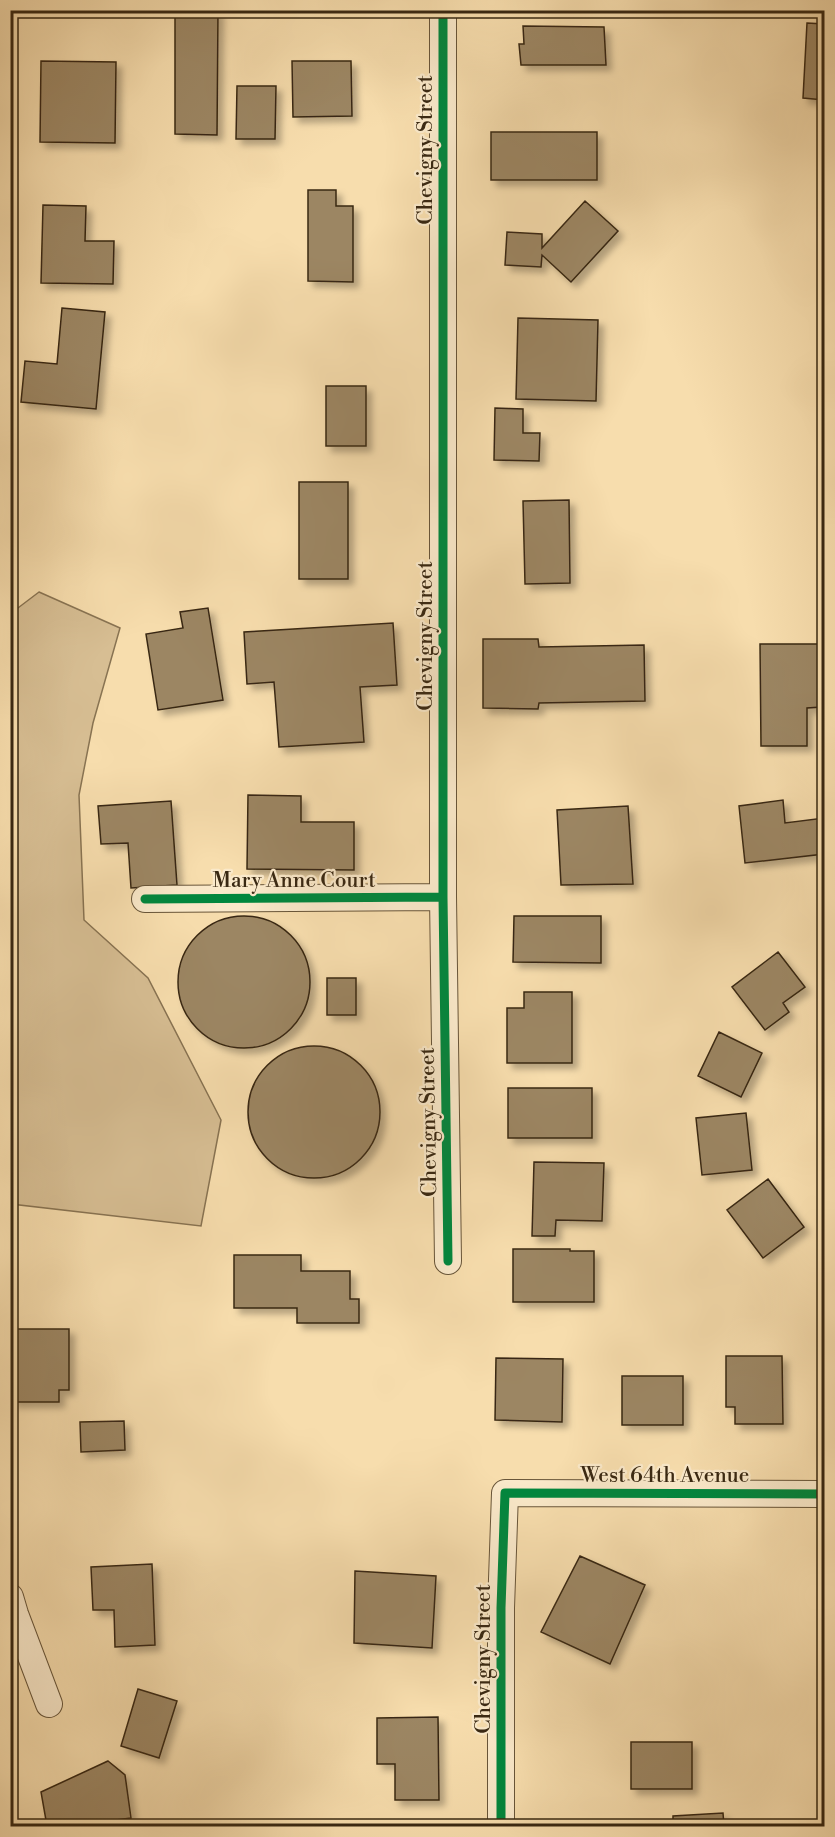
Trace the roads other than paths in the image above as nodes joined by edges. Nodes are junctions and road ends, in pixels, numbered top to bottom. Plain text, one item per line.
1 (443, 10) edge
2 (444, 897) junction
3 (145, 899) dead end
4 (448, 1261) dead end
5 (505, 1492) joint
6 (825, 1494) edge
7 (10, 1597) edge
8 (49, 1704) dead end
9 (501, 1827) edge

1 - 2 street, Chevigny Street
2 - 3 street, Mary Anne Court
2 - 4 street, Chevigny Street
5 - 6 street, West 64th Avenue
5 - 9 street, Chevigny Street
7 - 8 street

